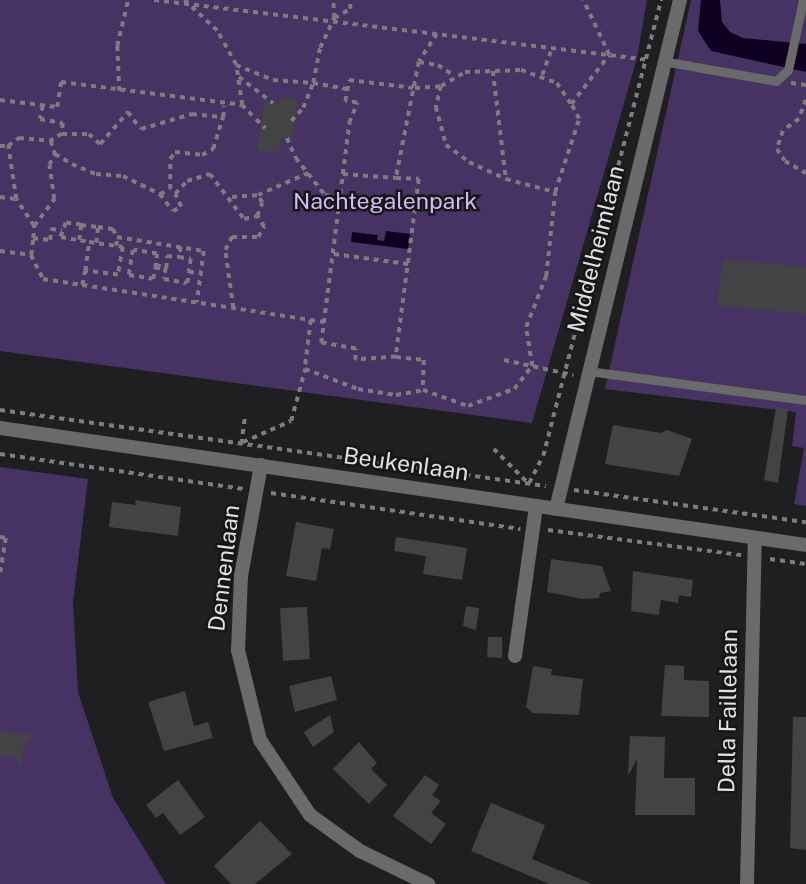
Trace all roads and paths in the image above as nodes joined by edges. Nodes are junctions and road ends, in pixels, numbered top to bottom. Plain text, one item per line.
1 (128, 0) edge
2 (154, 0) edge
3 (333, 0) edge
4 (350, 0) edge
5 (583, 0) edge
6 (661, 0) edge
7 (680, 0) edge
8 (803, 0) edge
9 (185, 2) edge
10 (333, 20) junction
11 (437, 34) junction
12 (552, 48) junction
13 (609, 55) junction
14 (646, 59) junction
15 (419, 62) junction
16 (667, 62) junction
17 (236, 65) junction
18 (493, 71) junction
19 (542, 75) junction
20 (237, 76) junction
21 (455, 76) junction
22 (313, 83) junction
23 (442, 86) junction
24 (415, 88) junction
25 (347, 89) junction
26 (119, 91) junction
27 (0, 100) edge
28 (806, 100) edge
29 (273, 103) dead end
30 (571, 104) junction
31 (242, 105) junction
32 (43, 106) junction
33 (224, 106) junction
34 (223, 117) junction
35 (291, 121) dead end
36 (265, 128) dead end
37 (62, 134) junction
38 (287, 138) dead end
39 (51, 141) junction
40 (0, 146) edge
41 (8, 146) junction
42 (55, 154) junction
43 (308, 173) junction
44 (806, 173) edge
45 (343, 174) junction
46 (396, 178) junction
47 (506, 179) junction
48 (170, 188) junction
49 (555, 192) junction
50 (160, 194) junction
51 (175, 194) junction
52 (258, 195) junction
53 (0, 197) edge
54 (231, 197) junction
55 (342, 197) junction
56 (16, 199) junction
57 (257, 216) junction
58 (81, 225) junction
59 (34, 226) junction
60 (99, 228) junction
61 (62, 230) junction
62 (117, 237) junction
63 (33, 238) junction
64 (79, 240) junction
65 (89, 242) junction
66 (146, 242) junction
67 (96, 243) junction
68 (116, 246) junction
69 (181, 247) junction
70 (0, 251) edge
71 (145, 252) junction
72 (334, 254) junction
73 (31, 255) junction
74 (179, 257) junction
75 (121, 259) junction
76 (132, 260) junction
77 (408, 264) junction
78 (120, 265) junction
79 (131, 267) junction
80 (155, 267) junction
81 (166, 268) junction
82 (85, 271) junction
83 (189, 272) junction
84 (201, 273) junction
85 (82, 285) junction
86 (197, 303) junction
87 (233, 309) junction
88 (312, 320) junction
89 (325, 322) junction
90 (396, 357) junction
91 (504, 360) dead end
92 (532, 366) junction
93 (305, 369) junction
94 (564, 373) junction
95 (587, 374) junction
96 (424, 390) junction
97 (806, 400) edge
98 (0, 410) edge
99 (245, 414) dead end
100 (0, 428) edge
101 (241, 443) junction
102 (494, 449) dead end
103 (0, 454) edge
104 (261, 465) junction
105 (528, 484) junction
106 (559, 488) junction
107 (257, 491) junction
108 (536, 506) junction
109 (556, 509) junction
110 (806, 522) edge
111 (527, 529) junction
112 (0, 537) edge
113 (755, 538) junction
114 (806, 545) edge
115 (754, 557) junction
116 (806, 564) edge
117 (0, 576) edge
118 (515, 656) dead end
119 (428, 884) edge
120 (747, 884) edge

1 - 26 path
2 - 9 path
3 - 10 path
4 - 10 path
5 - 13 path
6 - 14 path, Middelheimlaan
7 - 16 street, Middelheimlaan
8 - 16 lane
9 - 10 path
9 - 17 path
10 - 11 path
10 - 22 path
11 - 12 path
11 - 15 path
12 - 13 path
12 - 19 path
13 - 14 path
13 - 30 path
14 - 94 path, Middelheimlaan
15 - 21 path
15 - 24 path
16 - 95 street, Middelheimlaan
17 - 20 path
17 - 22 path
18 - 19 path
18 - 21 path
18 - 47 path
19 - 30 path
20 - 29 path
20 - 31 path
21 - 23 path
22 - 25 path
22 - 35 path
23 - 24 path
23 - 47 path
24 - 25 path
24 - 46 path
25 - 45 path
26 - 32 path
26 - 33 path
27 - 32 path
28 - 44 path
30 - 49 path
31 - 33 path
31 - 36 path
32 - 37 path
33 - 34 path
34 - 37 path
34 - 48 path
37 - 39 path
38 - 43 path
39 - 41 path
39 - 42 path
40 - 41 path
41 - 56 path
42 - 50 path
42 - 59 path
43 - 52 path
43 - 55 path
45 - 46 path
45 - 55 path
46 - 77 path
47 - 49 path
48 - 50 path
48 - 51 path
49 - 92 path
50 - 51 path
51 - 54 path
52 - 54 path
52 - 57 path
53 - 56 path
54 - 57 path
55 - 72 path
56 - 59 path
57 - 87 path
58 - 60 path
58 - 61 path
58 - 64 path
59 - 63 path
60 - 62 path
60 - 67 path
61 - 63 path
61 - 64 path
62 - 66 path
62 - 68 path
63 - 73 path
64 - 65 path
65 - 67 path
65 - 82 path
66 - 69 path
66 - 71 path
67 - 68 path
68 - 75 path
69 - 74 path
69 - 84 path
70 - 73 path
71 - 76 path
71 - 80 path
72 - 77 path
72 - 89 path
73 - 85 path
74 - 81 path
74 - 83 path
75 - 76 path
75 - 78 path
76 - 79 path
77 - 90 path
78 - 79 path
78 - 82 path
79 - 80 path
80 - 81 path
81 - 83 path
82 - 85 path
83 - 84 path
84 - 86 path
85 - 86 path
86 - 87 path
87 - 88 path
88 - 89 path
88 - 93 path
89 - 90 path
90 - 96 path
91 - 92 path
92 - 94 path
92 - 96 path
93 - 96 path
93 - 101 path
94 - 95 path
94 - 105 path, Middelheimlaan
95 - 97 lane
95 - 106 street, Middelheimlaan
98 - 101 path, Beukenlaan
99 - 101 path
100 - 104 street, Beukenlaan
101 - 105 path, Beukenlaan
102 - 105 path
103 - 107 path, Beukenlaan
104 - 107 street, Dennenlaan
104 - 108 street, Beukenlaan
105 - 106 path, Beukenlaan
106 - 109 street, Middelheimlaan
106 - 110 path, Beukenlaan
107 - 111 path, Beukenlaan
107 - 119 street, Dennenlaan
108 - 109 street, Beukenlaan
108 - 111 street
109 - 113 street, Beukenlaan
111 - 115 path, Beukenlaan
111 - 118 street
112 - 117 path
113 - 114 street, Beukenlaan
113 - 115 street, Della Faillelaan
115 - 116 path, Beukenlaan
115 - 120 street, Della Faillelaan

